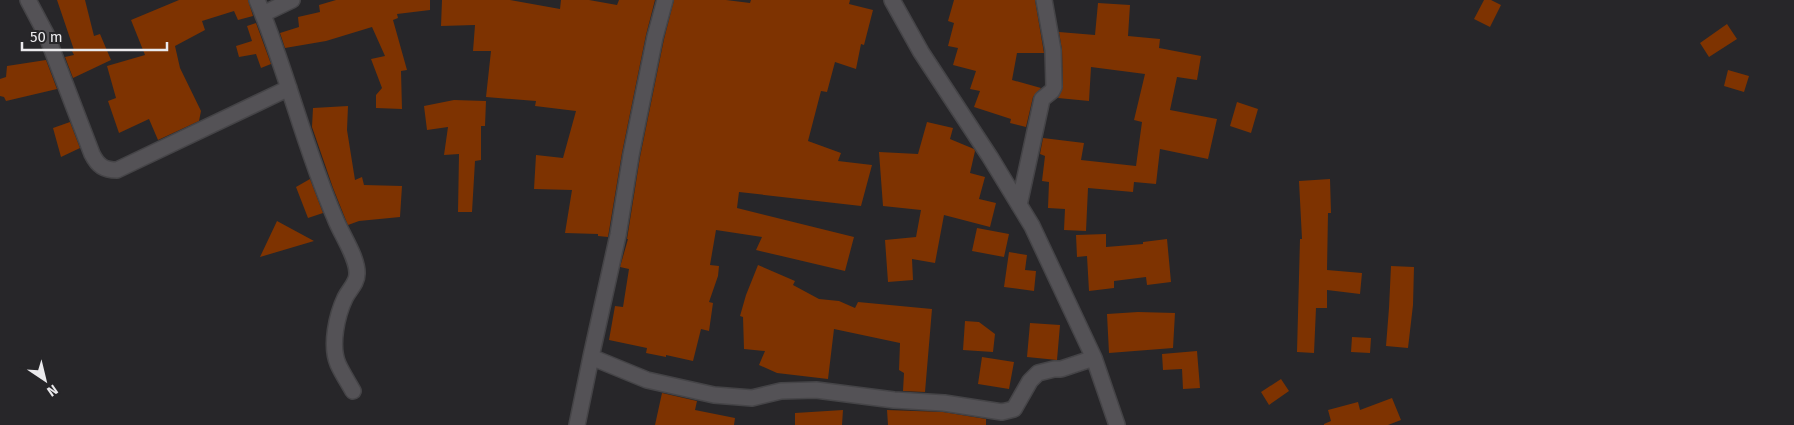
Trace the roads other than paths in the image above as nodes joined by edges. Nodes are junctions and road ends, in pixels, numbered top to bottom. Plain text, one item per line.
1 (28, 0) edge
2 (292, 0) edge
3 (665, 0) edge
4 (892, 0) edge
5 (1044, 0) edge
6 (260, 7) edge
7 (289, 88) junction
8 (1019, 205) junction
9 (591, 357) junction
10 (1094, 358) junction
11 (353, 391) dead end
12 (576, 425) edge
13 (1117, 425) edge

1 - 7 street
2 - 6 street
3 - 9 street
4 - 8 street
5 - 8 street
6 - 7 street
7 - 11 street
8 - 10 street
9 - 10 street
9 - 12 street
10 - 13 street

